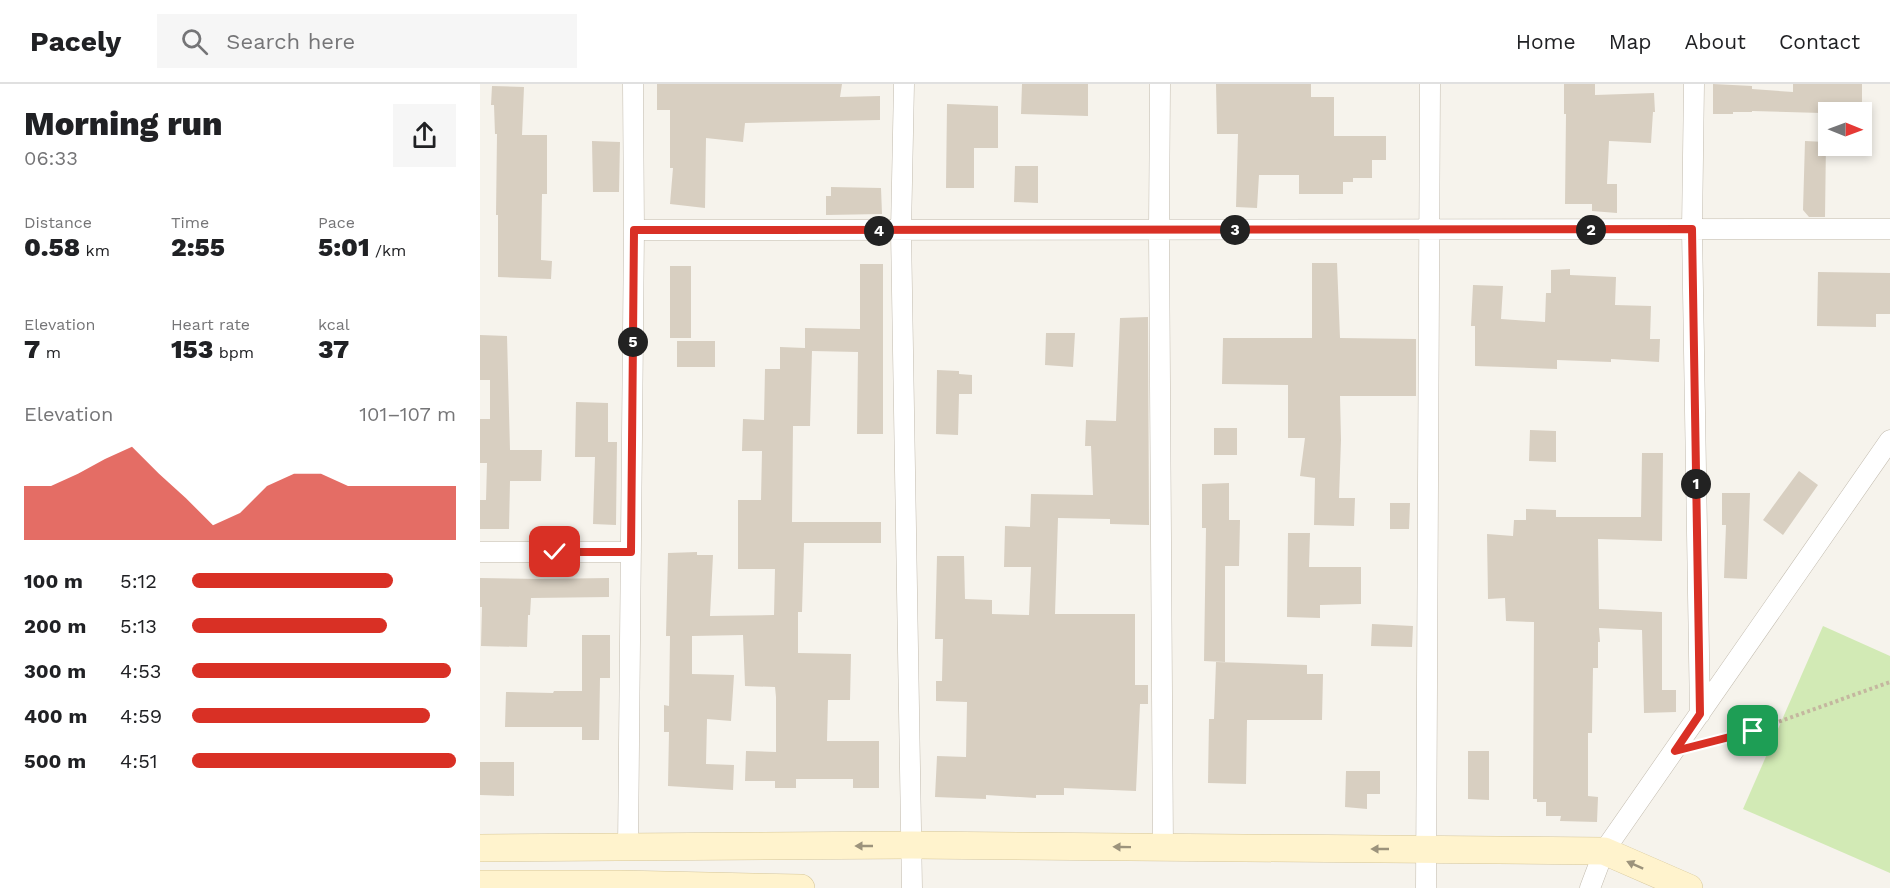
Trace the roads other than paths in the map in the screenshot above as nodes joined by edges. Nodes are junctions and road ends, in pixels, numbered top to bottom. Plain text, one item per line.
1 (633, 84) edge
2 (904, 84) edge
3 (1160, 84) edge
4 (1430, 84) edge
5 (1694, 84) edge
6 (1692, 229) junction
7 (1890, 229) edge
8 (634, 230) junction
9 (1158, 230) junction
10 (901, 231) junction
11 (1430, 231) junction
12 (1890, 440) edge
13 (480, 552) edge
14 (631, 552) junction
15 (1700, 714) junction
16 (911, 845) junction
17 (480, 848) edge
18 (628, 848) junction
19 (1164, 848) junction
20 (1426, 849) junction
21 (1604, 851) junction
22 (480, 884) edge
23 (801, 888) edge
24 (912, 888) edge
25 (1426, 888) edge
26 (1590, 888) edge
27 (1689, 888) edge

1 - 8 street
2 - 10 street
3 - 9 street
4 - 11 street
5 - 6 street
6 - 7 street
6 - 11 street
6 - 15 street
8 - 10 street
8 - 14 street
9 - 10 street
9 - 11 street
9 - 19 street
10 - 16 street
11 - 20 street
12 - 15 street
13 - 14 street
14 - 18 street
15 - 21 street
16 -> 18 street
19 -> 16 street
16 - 24 street
17 - 18 street
20 -> 19 street
20 - 21 street
20 - 25 street
21 - 26 street
27 -> 21 street
22 - 23 street

